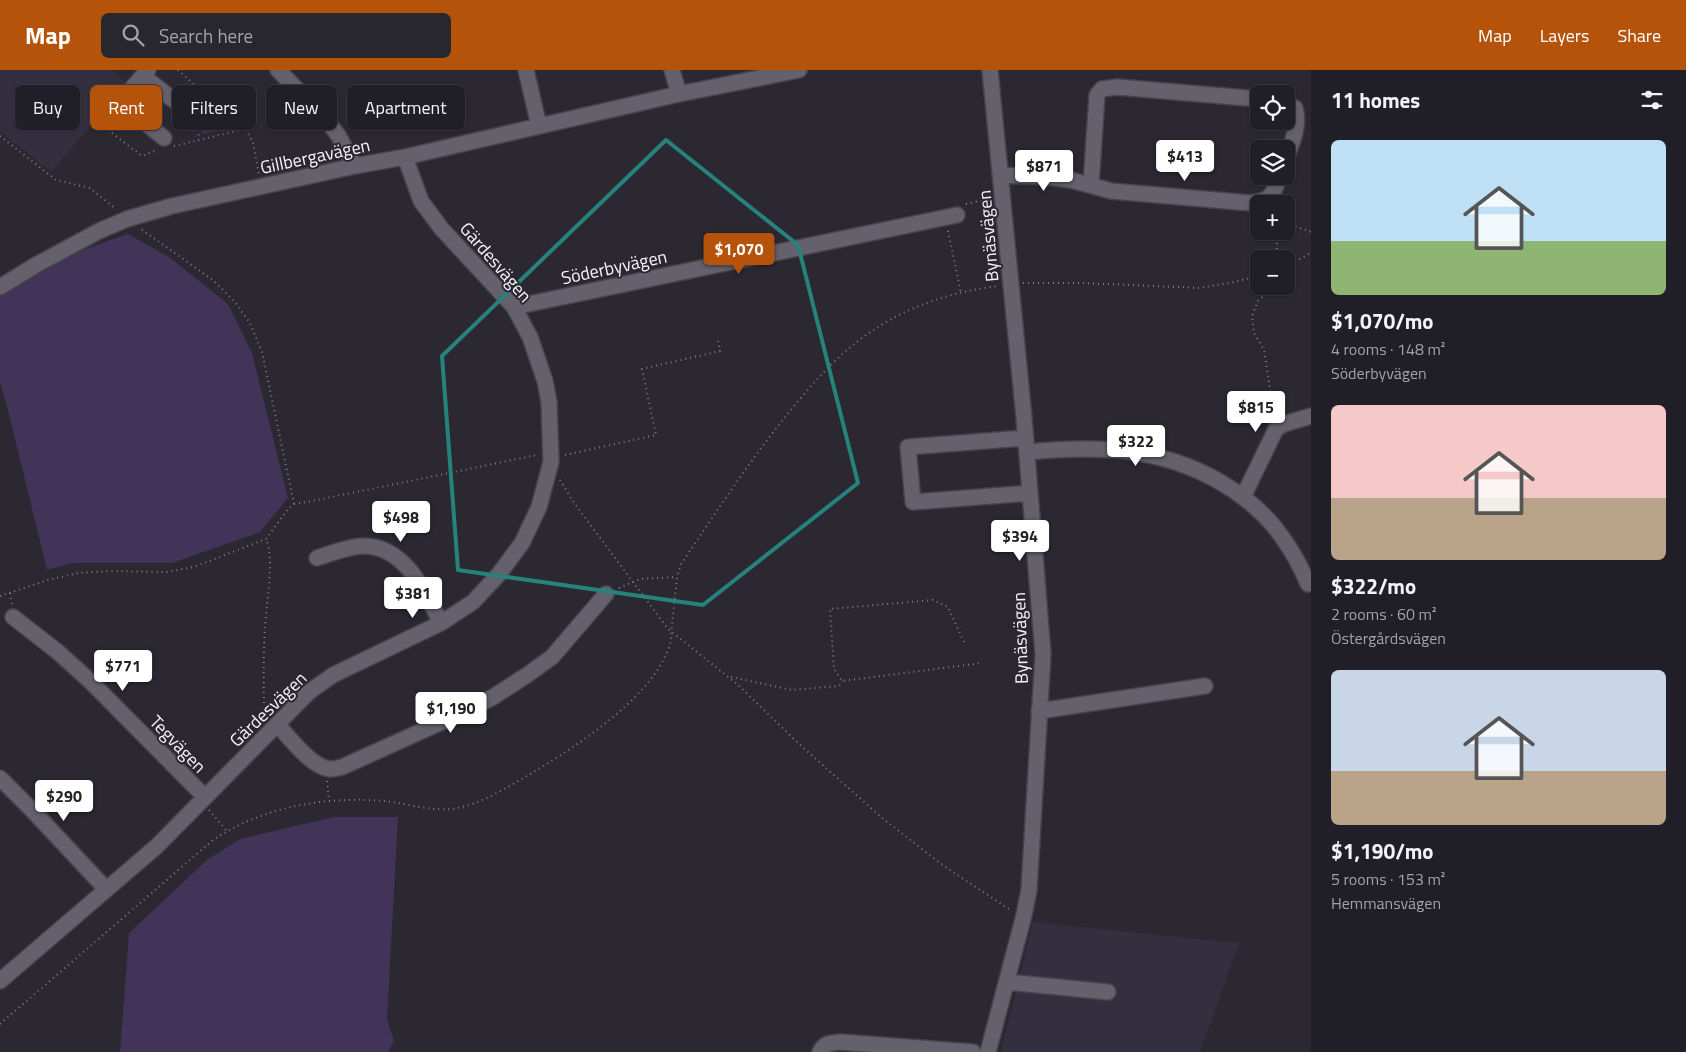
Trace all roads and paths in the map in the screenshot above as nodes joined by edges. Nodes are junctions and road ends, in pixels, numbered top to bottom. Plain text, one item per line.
1 (178, 70) edge
2 (278, 70) edge
3 (526, 70) edge
4 (672, 70) edge
5 (799, 70) edge
6 (990, 70) edge
7 (146, 73) edge
8 (678, 94) junction
9 (172, 97) edge
10 (1250, 98) edge
11 (1295, 108) edge
12 (538, 126) junction
13 (1295, 127) edge
14 (196, 130) edge
15 (0, 136) edge
16 (164, 138) dead end
17 (200, 140) dead end
18 (406, 157) junction
19 (355, 166) junction
20 (1001, 175) junction
21 (1091, 185) junction
22 (1276, 185) edge
23 (261, 187) junction
24 (1003, 198) junction
25 (951, 216) junction
26 (127, 219) junction
27 (1295, 226) edge
28 (1311, 232) edge
29 (1311, 253) edge
30 (1295, 261) edge
31 (1250, 278) edge
32 (1011, 284) junction
33 (0, 287) edge
34 (961, 293) junction
35 (1264, 295) edge
36 (514, 307) junction
37 (718, 340) dead end
38 (1311, 416) edge
39 (1276, 429) junction
40 (1026, 445) junction
41 (554, 456) junction
42 (548, 472) junction
43 (1030, 493) junction
44 (1243, 497) junction
45 (294, 504) junction
46 (266, 538) junction
47 (318, 558) dead end
48 (677, 576) junction
49 (633, 580) junction
50 (1311, 583) edge
51 (606, 594) joint
52 (0, 596) edge
53 (13, 617) dead end
54 (441, 623) junction
55 (672, 632) junction
56 (964, 642) dead end
57 (982, 663) dead end
58 (728, 677) junction
59 (842, 681) junction
60 (1205, 686) dead end
61 (1039, 711) junction
62 (274, 727) junction
63 (329, 769) junction
64 (0, 778) edge
65 (203, 799) junction
66 (329, 801) junction
67 (227, 831) junction
68 (106, 890) junction
69 (1024, 915) junction
70 (0, 981) edge
71 (1007, 982) junction
72 (1108, 992) dead end
73 (0, 1024) edge
74 (820, 1052) edge
75 (973, 1052) edge
76 (988, 1052) edge

1 - 23 path
2 - 19 street
3 - 12 street
4 - 8 street
5 - 8 street, Gillbergavägen
6 - 20 street, Bynäsvägen
7 - 9 street
7 - 16 street
8 - 12 street, Gillbergavägen
10 - 21 street
11 - 13 street
12 - 18 street, Gillbergavägen
14 - 17 path
15 - 26 path
18 - 19 street, Gillbergavägen
18 - 36 street, Gärdesvägen
19 - 23 street, Gillbergavägen
20 - 21 street
20 - 24 street, Bynäsvägen
21 - 22 street
23 - 26 street, Gillbergavägen
24 - 25 path
24 - 32 street, Bynäsvägen
25 - 34 path
25 - 36 street, Söderbyvägen
26 - 33 street, Gillbergavägen
26 - 45 path
27 - 28 path
29 - 30 path
31 - 32 path
32 - 34 path
32 - 40 street, Bynäsvägen
34 - 48 path
35 - 39 path
36 - 41 street, Gärdesvägen
37 - 41 path
38 - 39 street
39 - 44 street
40 - 43 street, Bynäsvägen
40 - 43 street
40 - 44 street
41 - 42 street, Gärdesvägen
41 - 45 path
42 - 49 path
42 - 54 street, Gärdesvägen
43 - 61 street, Bynäsvägen
44 - 50 street
45 - 46 path
46 - 52 path
46 - 62 path
47 - 54 street
48 - 49 path
48 - 55 path
49 - 51 path
49 - 55 path
51 - 63 street
53 - 65 street, Tegvägen
54 - 62 street, Gärdesvägen
55 - 58 path
55 - 66 path
56 - 59 path
57 - 59 path
58 - 59 path
58 - 69 path
60 - 61 street
61 - 69 street, Bynäsvägen
62 - 63 street
62 - 65 street, Gärdesvägen
63 - 66 path
64 - 68 street
65 - 67 path
65 - 68 street, Gärdesvägen
66 - 67 path
67 - 73 path
68 - 70 street, Gärdesvägen
69 - 71 street, Bynäsvägen
71 - 72 street
71 - 76 street, Bynäsvägen
74 - 75 street

